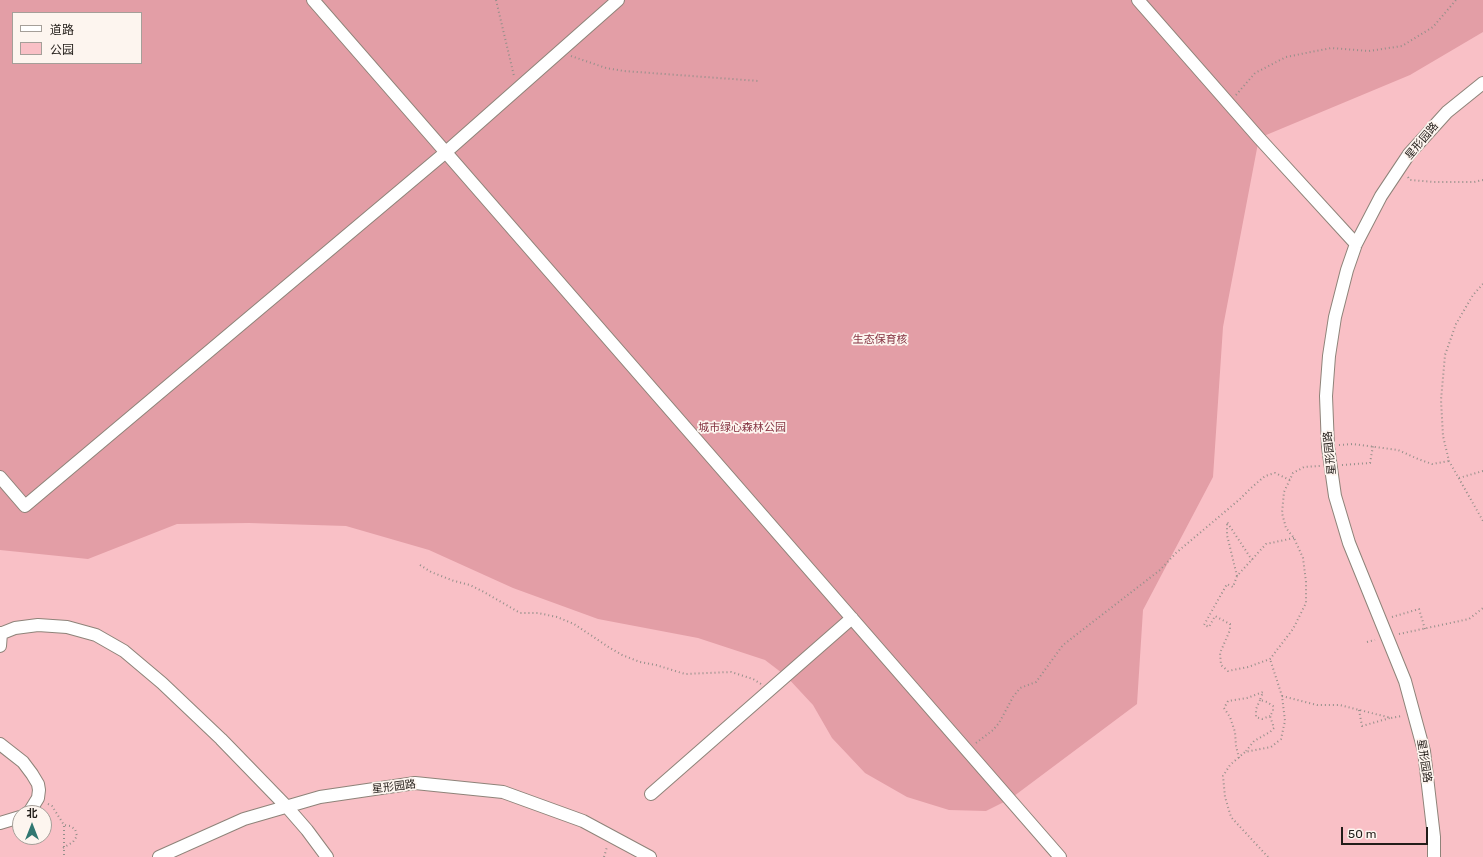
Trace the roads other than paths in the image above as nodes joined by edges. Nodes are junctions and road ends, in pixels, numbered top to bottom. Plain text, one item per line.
1 (313, 0) edge
2 (618, 0) edge
3 (1138, 0) edge
4 (1483, 83) edge
5 (446, 152) junction
6 (1356, 244) junction
7 (0, 477) edge
8 (852, 618) junction
9 (1, 634) edge
10 (0, 646) edge
11 (0, 744) edge
12 (651, 794) dead end
13 (34, 805) edge
14 (287, 807) junction
15 (12, 819) edge
16 (0, 823) edge
17 (159, 857) edge
18 (327, 857) edge
19 (650, 857) edge
20 (1060, 857) edge
21 (1434, 857) edge

1 - 5 street
2 - 5 street
3 - 6 street
4 - 6 street, 星形园路
5 - 7 street
5 - 8 street
6 - 21 street, 星形园路
8 - 12 street
8 - 20 street
9 - 10 street
9 - 14 street
11 - 13 street
14 - 17 street, 星形园路
14 - 18 street
14 - 19 street, 星形园路
15 - 16 street

